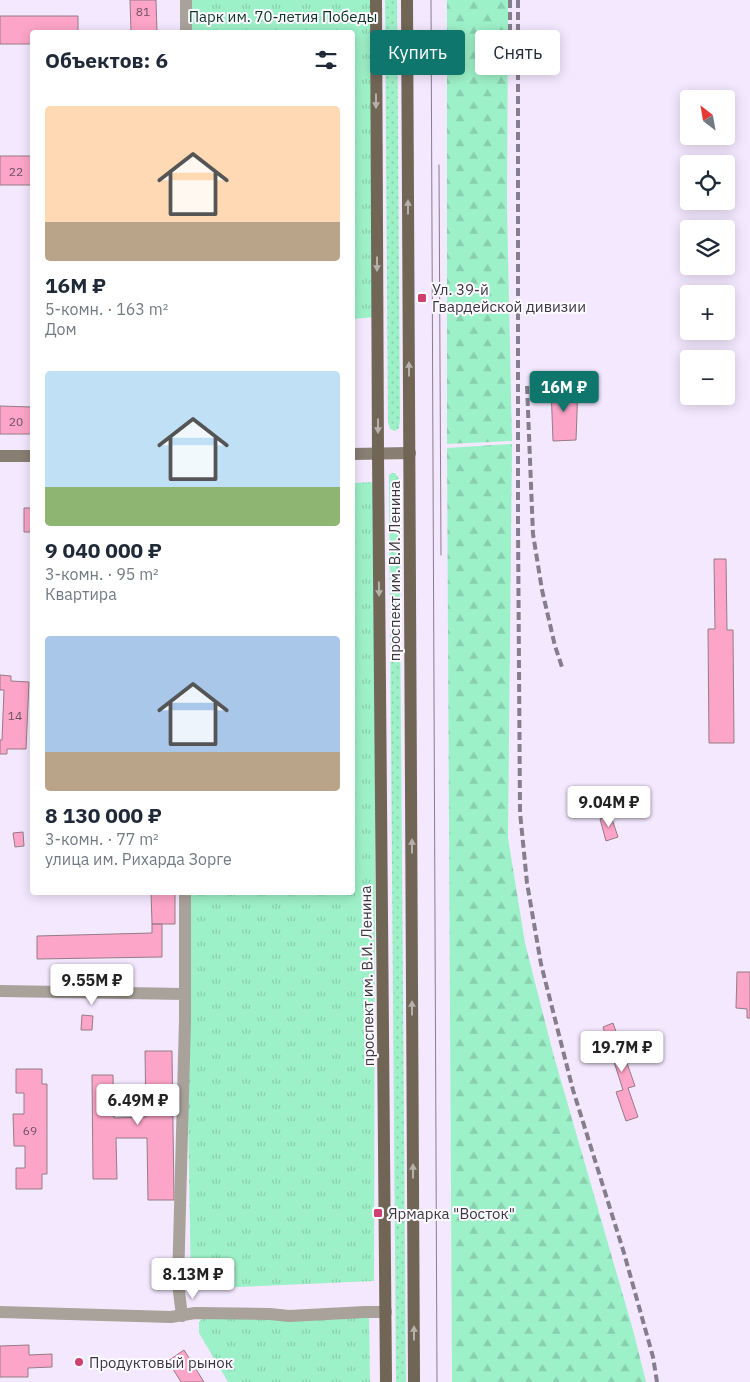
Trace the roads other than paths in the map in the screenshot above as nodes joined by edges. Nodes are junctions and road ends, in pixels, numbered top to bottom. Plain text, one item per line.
1 (186, 0) edge
2 (376, 0) edge
3 (407, 0) edge
4 (186, 30) edge
5 (410, 453) junction
6 (355, 454) edge
7 (378, 454) junction
8 (0, 456) edge
9 (30, 456) edge
10 (185, 895) edge
11 (0, 991) edge
12 (184, 994) junction
13 (0, 1312) edge
14 (386, 1312) junction
15 (182, 1316) junction
16 (386, 1382) edge
17 (414, 1382) edge

1 - 4 street
2 -> 7 main road, проспект им. В.И. Ленина
5 -> 3 main road, проспект им. В.И. Ленина
5 - 7 main road
17 -> 5 main road, проспект им. В.И. Ленина
6 - 7 main road
7 -> 14 main road, проспект им. В.И. Ленина
8 - 9 main road
10 - 12 street
11 - 12 street
12 - 15 street
13 - 15 street
14 - 15 street
14 - 16 main road, проспект им. В.И. Ленина

